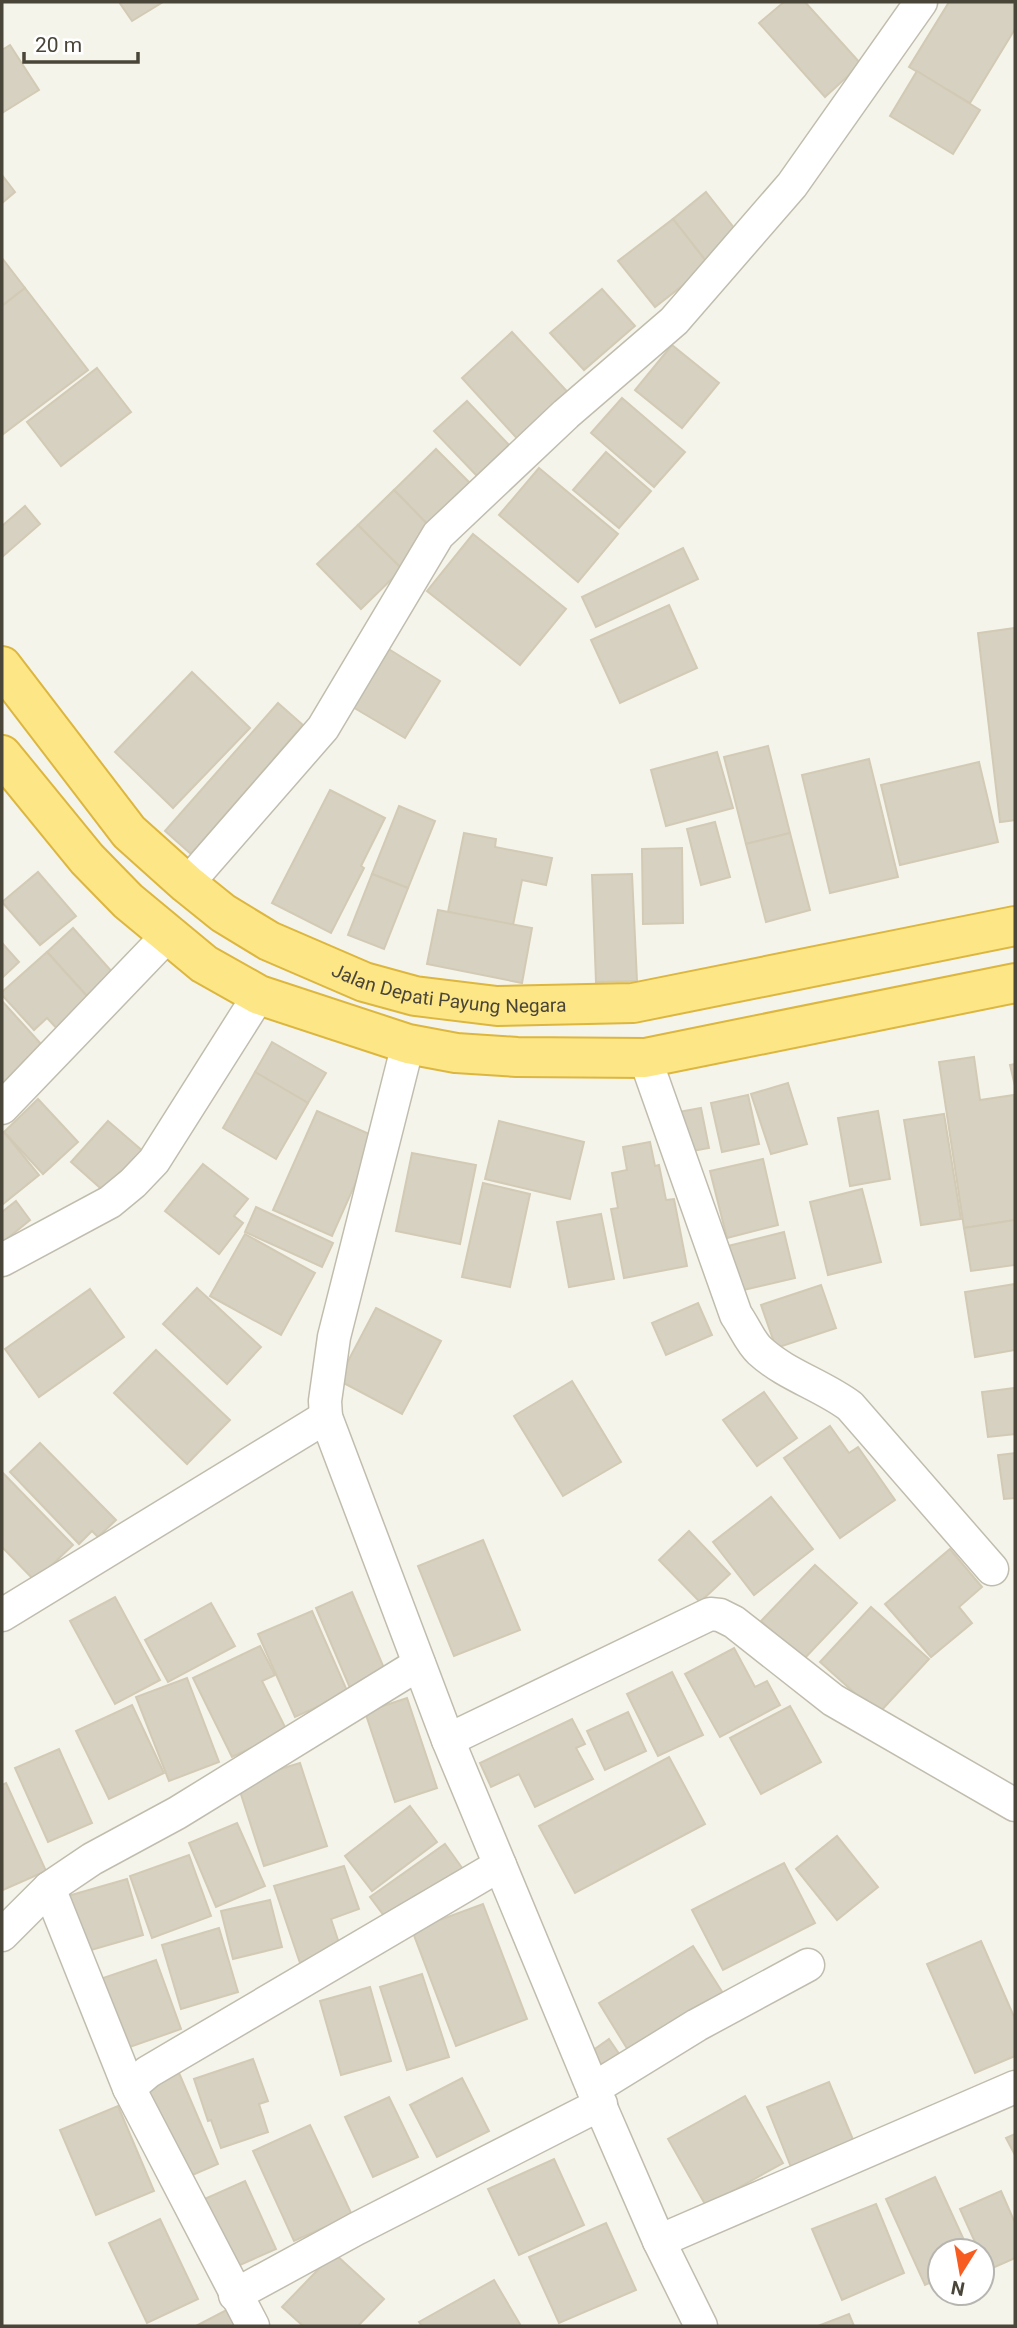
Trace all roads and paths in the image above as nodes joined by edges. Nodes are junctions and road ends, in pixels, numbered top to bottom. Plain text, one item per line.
1 (921, 2) edge
2 (2, 666) edge
3 (2, 755) edge
4 (187, 884) junction
5 (1015, 926) edge
6 (169, 934) junction
7 (1015, 983) edge
8 (259, 995) junction
9 (408, 1045) junction
10 (645, 1058) junction
11 (2, 1108) edge
12 (2, 1260) edge
13 (326, 1417) junction
14 (992, 1569) dead end
15 (2, 1615) edge
16 (419, 1664) junction
17 (448, 1741) junction
18 (1015, 1805) edge
19 (500, 1865) junction
20 (49, 1888) junction
21 (2, 1934) edge
22 (808, 1965) dead end
23 (1015, 2087) edge
24 (129, 2088) junction
25 (597, 2096) junction
26 (659, 2241) junction
27 (235, 2295) junction
28 (253, 2326) edge
29 (701, 2326) edge

1 - 4 street
2 - 4 highway, Jalan Depati Payung Negara
3 - 6 highway
4 - 5 highway, Jalan Depati Payung Negara
6 - 8 highway
6 - 11 street
7 - 10 highway
8 - 9 highway
8 - 12 street
9 - 10 highway
9 - 13 street
10 - 14 street
13 - 15 street
13 - 16 street
16 - 17 street
16 - 20 street
17 - 18 street
17 - 19 street
19 - 24 street
19 - 25 street
20 - 21 street
20 - 24 street
22 - 25 street
23 - 26 street
24 - 27 street
25 - 26 street
25 - 27 street
26 - 29 street
27 - 28 street

